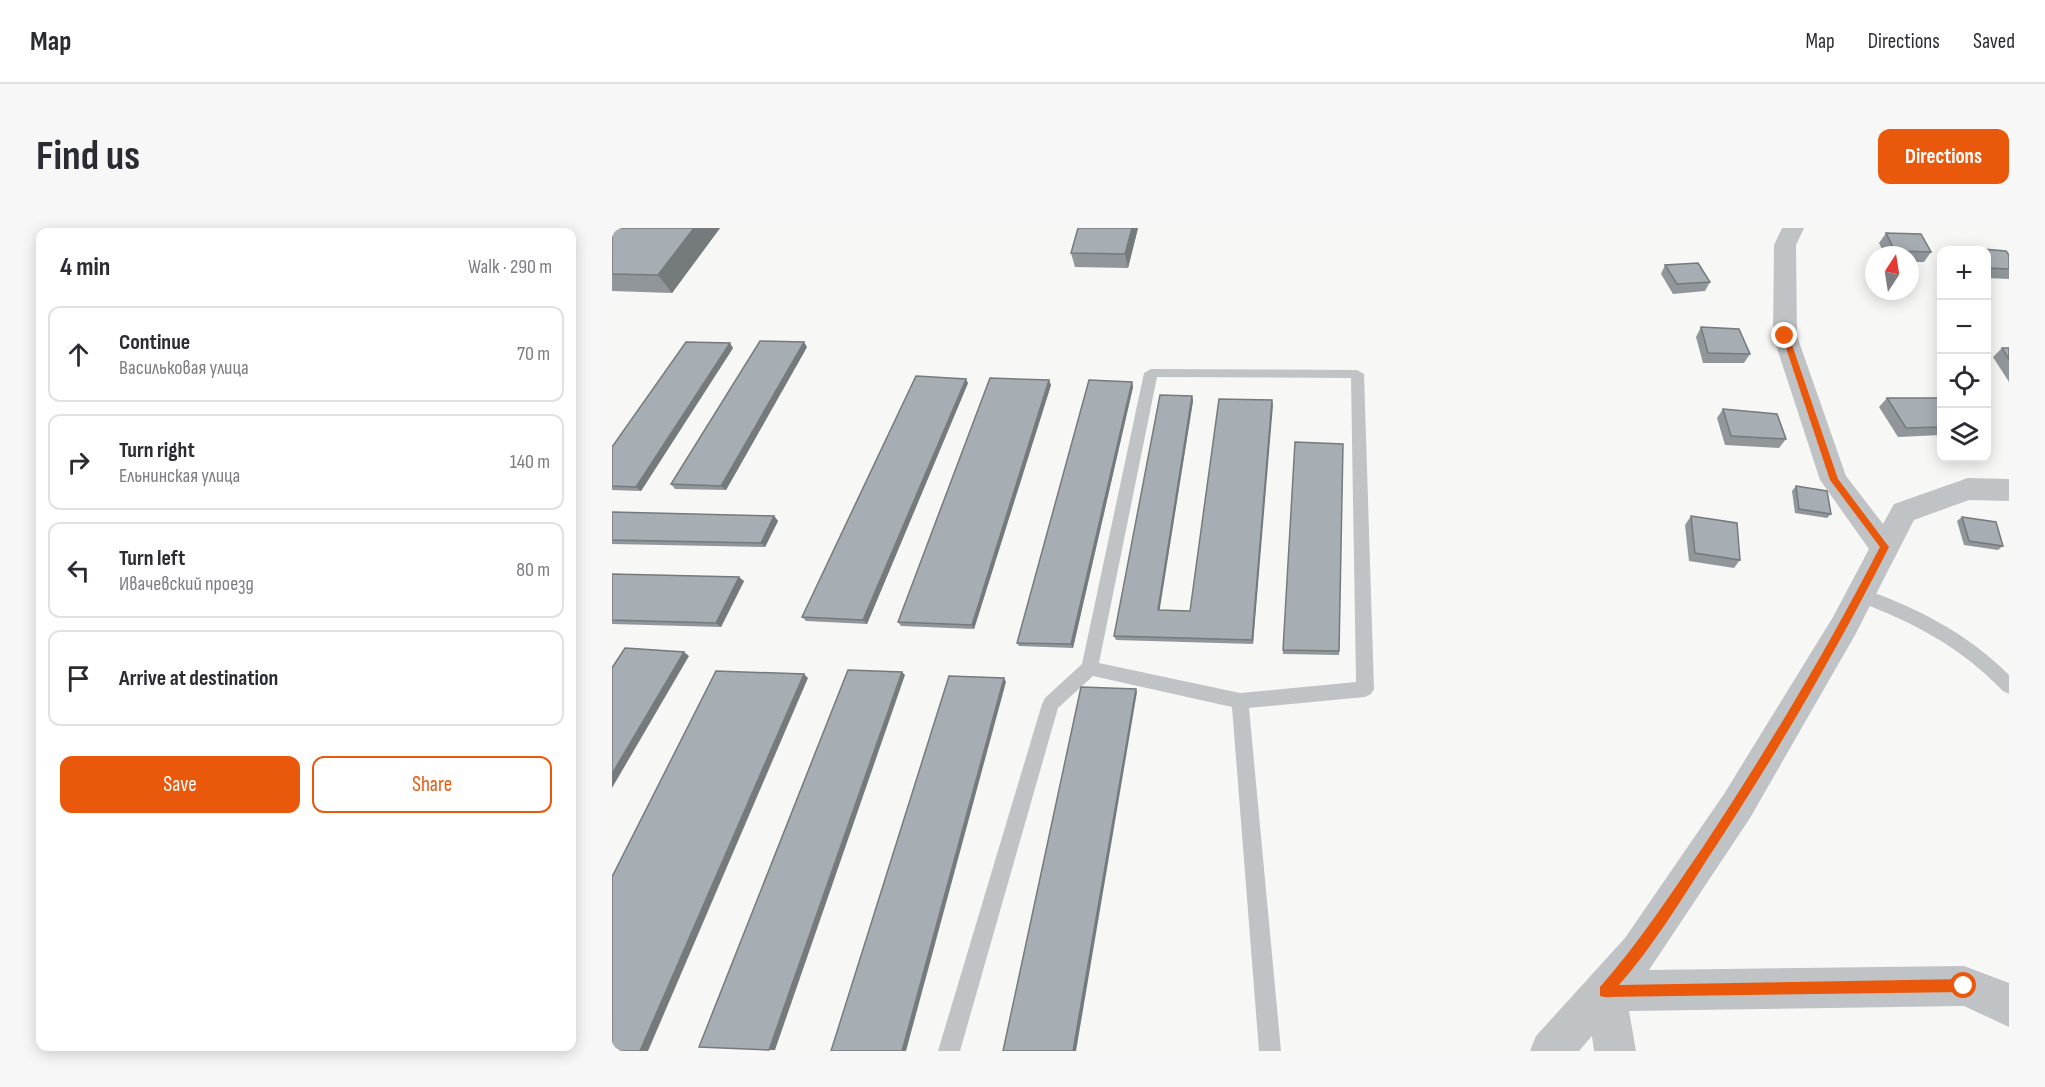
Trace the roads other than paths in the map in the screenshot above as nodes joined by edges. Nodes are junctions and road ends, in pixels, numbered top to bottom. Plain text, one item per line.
1 (1793, 228) edge
2 (2009, 490) edge
3 (1884, 547) junction
4 (1861, 595) junction
5 (1090, 668) junction
6 (2009, 686) edge
7 (1240, 701) junction
8 (1605, 991) junction
9 (2009, 1007) edge
10 (949, 1051) edge
11 (1270, 1051) edge
12 (1551, 1051) edge
13 (1616, 1051) edge

1 - 3 street
2 - 3 street
3 - 4 street
4 - 6 lane
4 - 8 street
5 - 7 lane
5 - 7 lane
5 - 10 lane
7 - 11 lane
8 - 9 street
8 - 12 street
8 - 13 street

